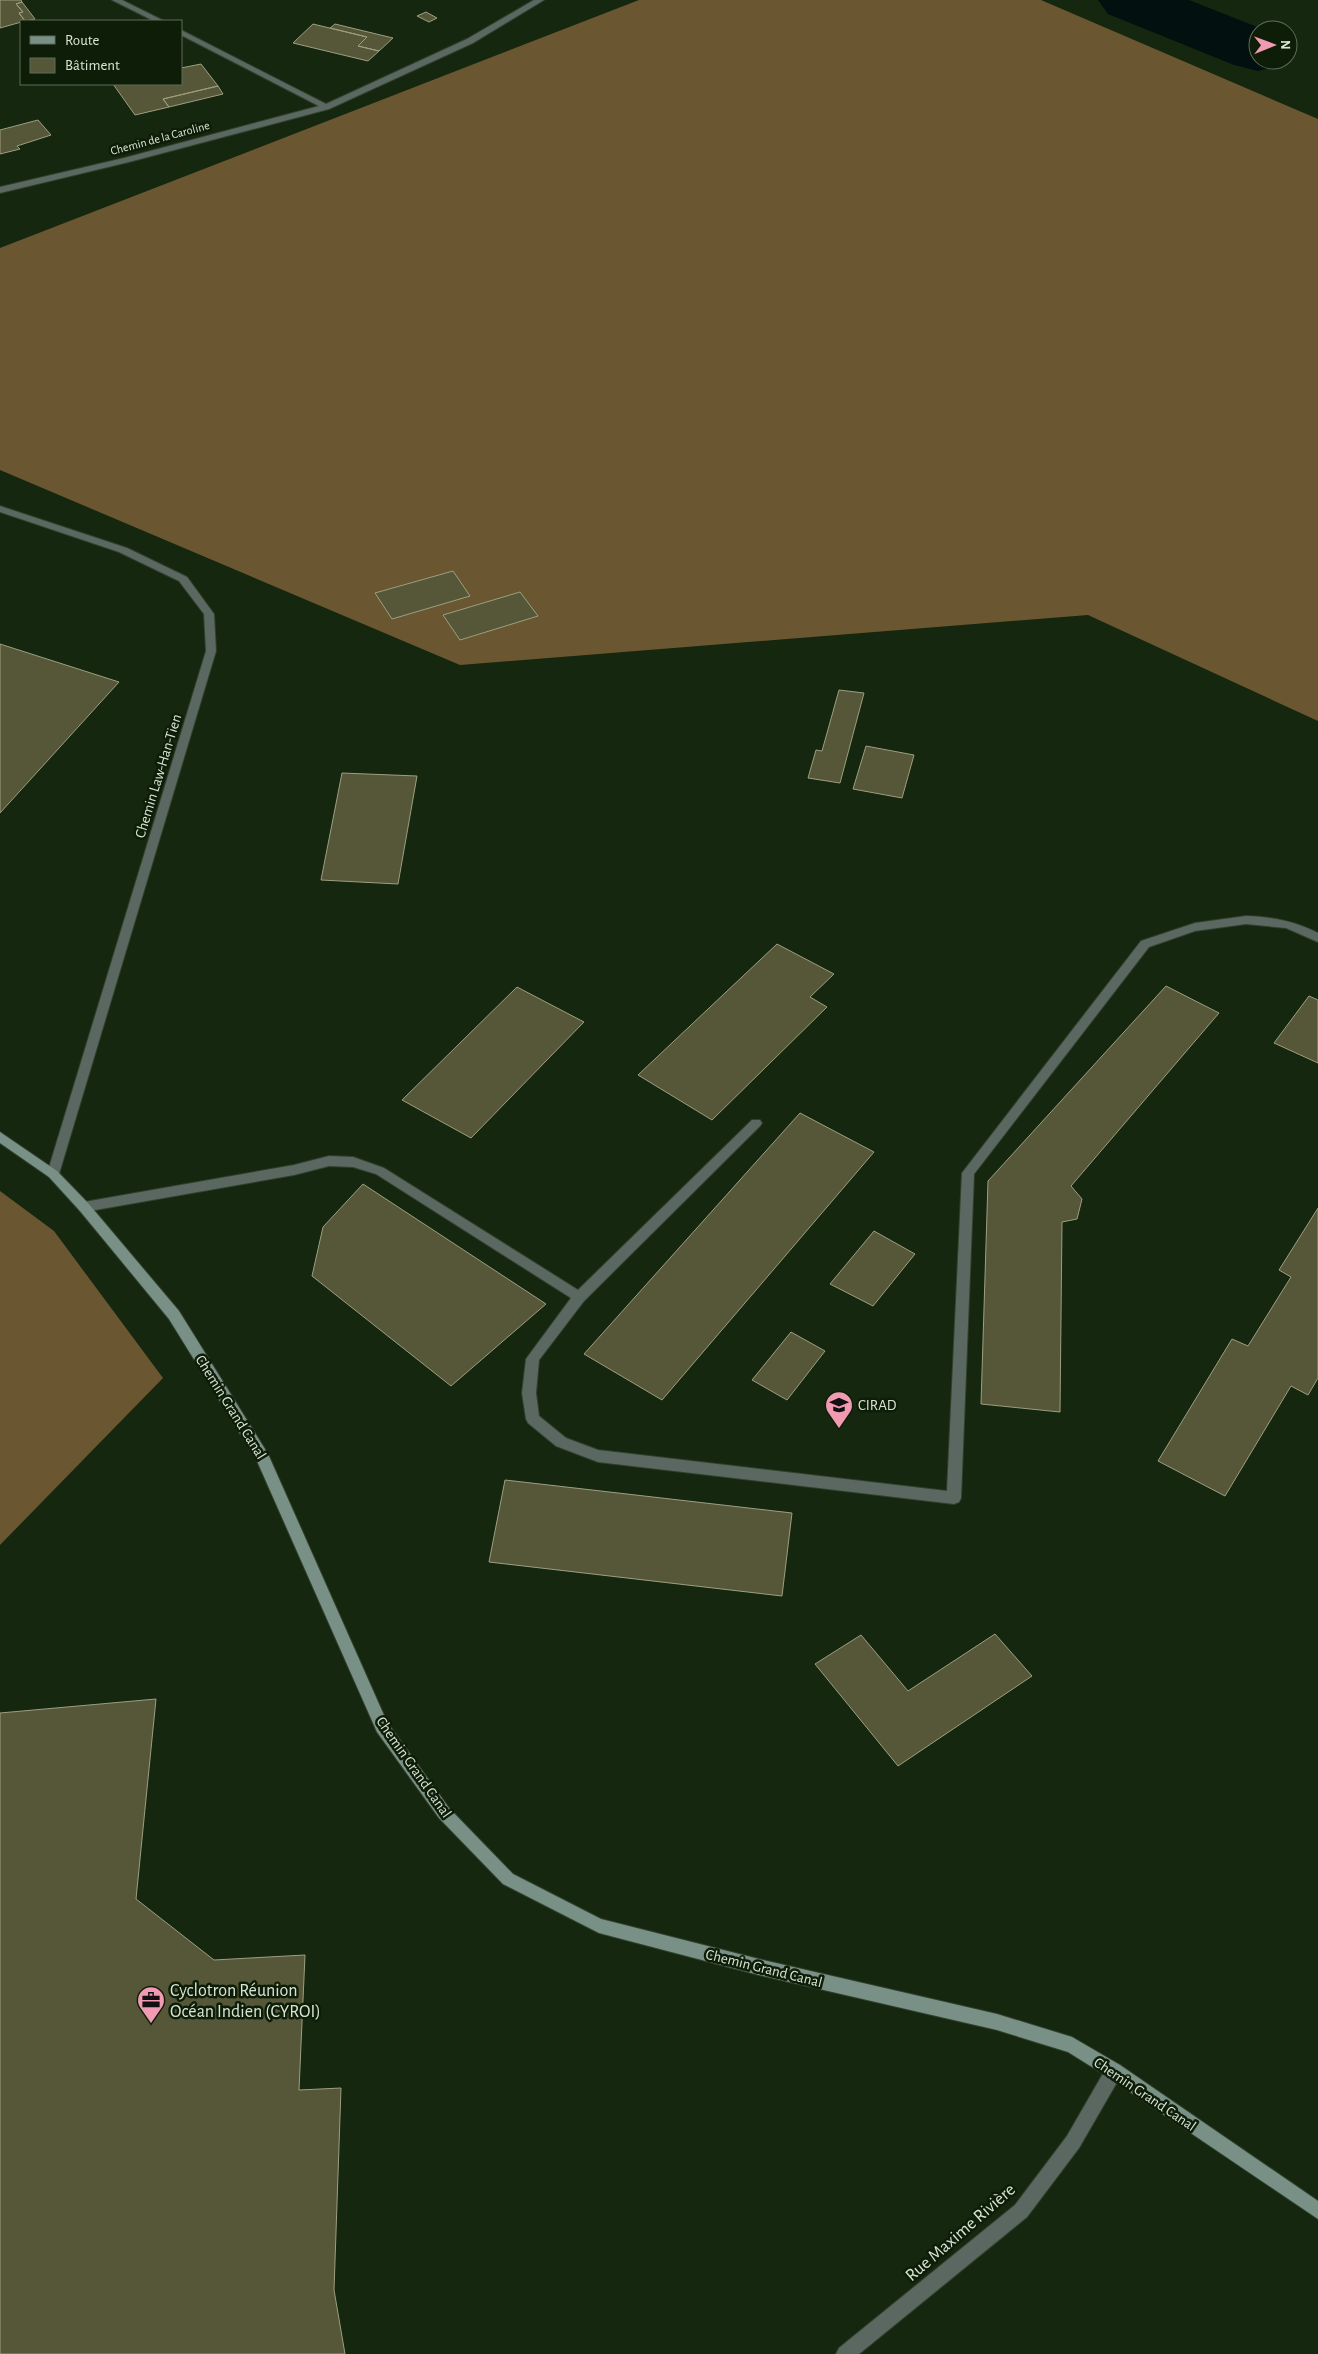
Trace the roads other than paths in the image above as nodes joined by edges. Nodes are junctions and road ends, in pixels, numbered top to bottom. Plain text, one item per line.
1 (116, 0) edge
2 (540, 0) edge
3 (158, 20) edge
4 (182, 33) edge
5 (326, 106) junction
6 (0, 190) edge
7 (0, 509) edge
8 (1318, 938) edge
9 (756, 1123) dead end
10 (0, 1137) edge
11 (53, 1174) junction
12 (84, 1207) junction
13 (579, 1297) junction
14 (1114, 2071) junction
15 (1318, 2211) edge
16 (845, 2354) edge

1 - 3 street
2 - 5 street, Chemin de la Caroline
4 - 5 street
5 - 6 street, Chemin de la Caroline
7 - 11 street, Chemin Law-Han-Tien
8 - 13 street
9 - 13 street
10 - 11 street, Chemin Grand Canal
11 - 12 street, Chemin Grand Canal
12 - 13 street
12 - 14 street, Chemin Grand Canal
14 - 15 street, Chemin Grand Canal
14 - 16 street, Rue Maxime Rivière

